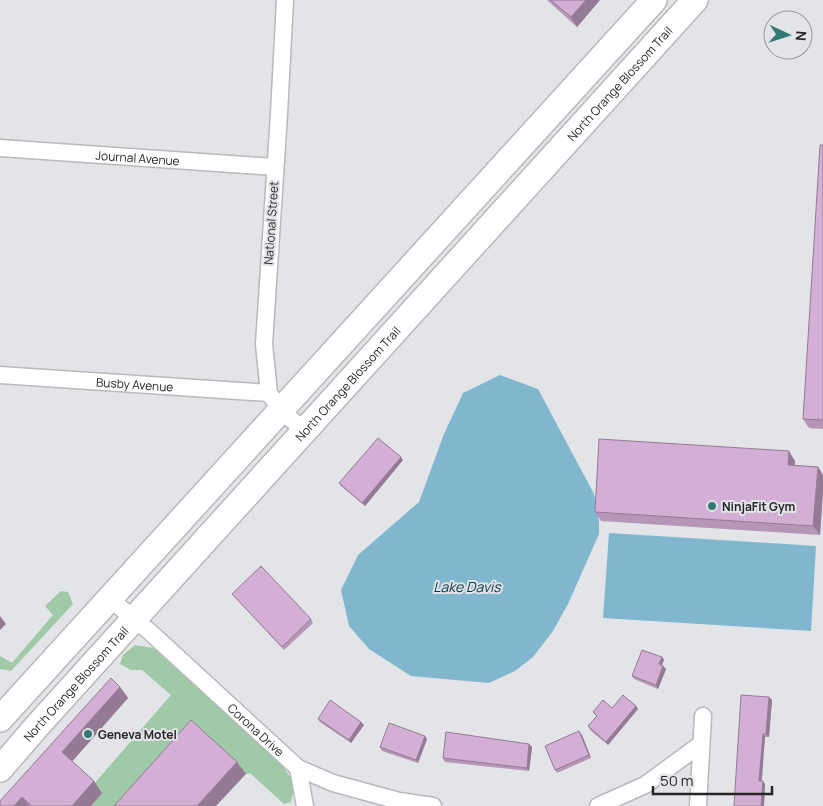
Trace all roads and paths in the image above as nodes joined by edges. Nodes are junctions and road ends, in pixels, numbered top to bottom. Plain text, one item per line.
1 (285, 0) edge
2 (695, 0) edge
3 (649, 6) edge
4 (662, 36) junction
5 (0, 148) edge
6 (275, 167) junction
7 (0, 374) edge
8 (275, 402) junction
9 (304, 430) junction
10 (110, 599) junction
11 (134, 618) junction
12 (703, 716) dead end
13 (0, 719) edge
14 (701, 744) junction
15 (298, 768) junction
16 (0, 769) edge
17 (305, 806) edge
18 (433, 806) edge
19 (598, 806) edge
20 (698, 806) edge

1 - 6 street, National Street
2 - 4 main road, North Orange Blossom Trail
3 - 4 street
3 - 8 main road
4 - 9 main road, North Orange Blossom Trail
5 - 6 street, Journal Avenue
6 - 8 street, National Street
7 - 8 street, Busby Avenue
8 - 9 street
8 - 10 main road
9 - 11 main road, North Orange Blossom Trail
10 - 11 street, Corona Drive
10 - 13 main road
11 - 15 street, Corona Drive
11 - 16 main road, North Orange Blossom Trail
12 - 14 street
14 - 19 street
14 - 20 street
15 - 17 street
15 - 18 street, Corona Drive

